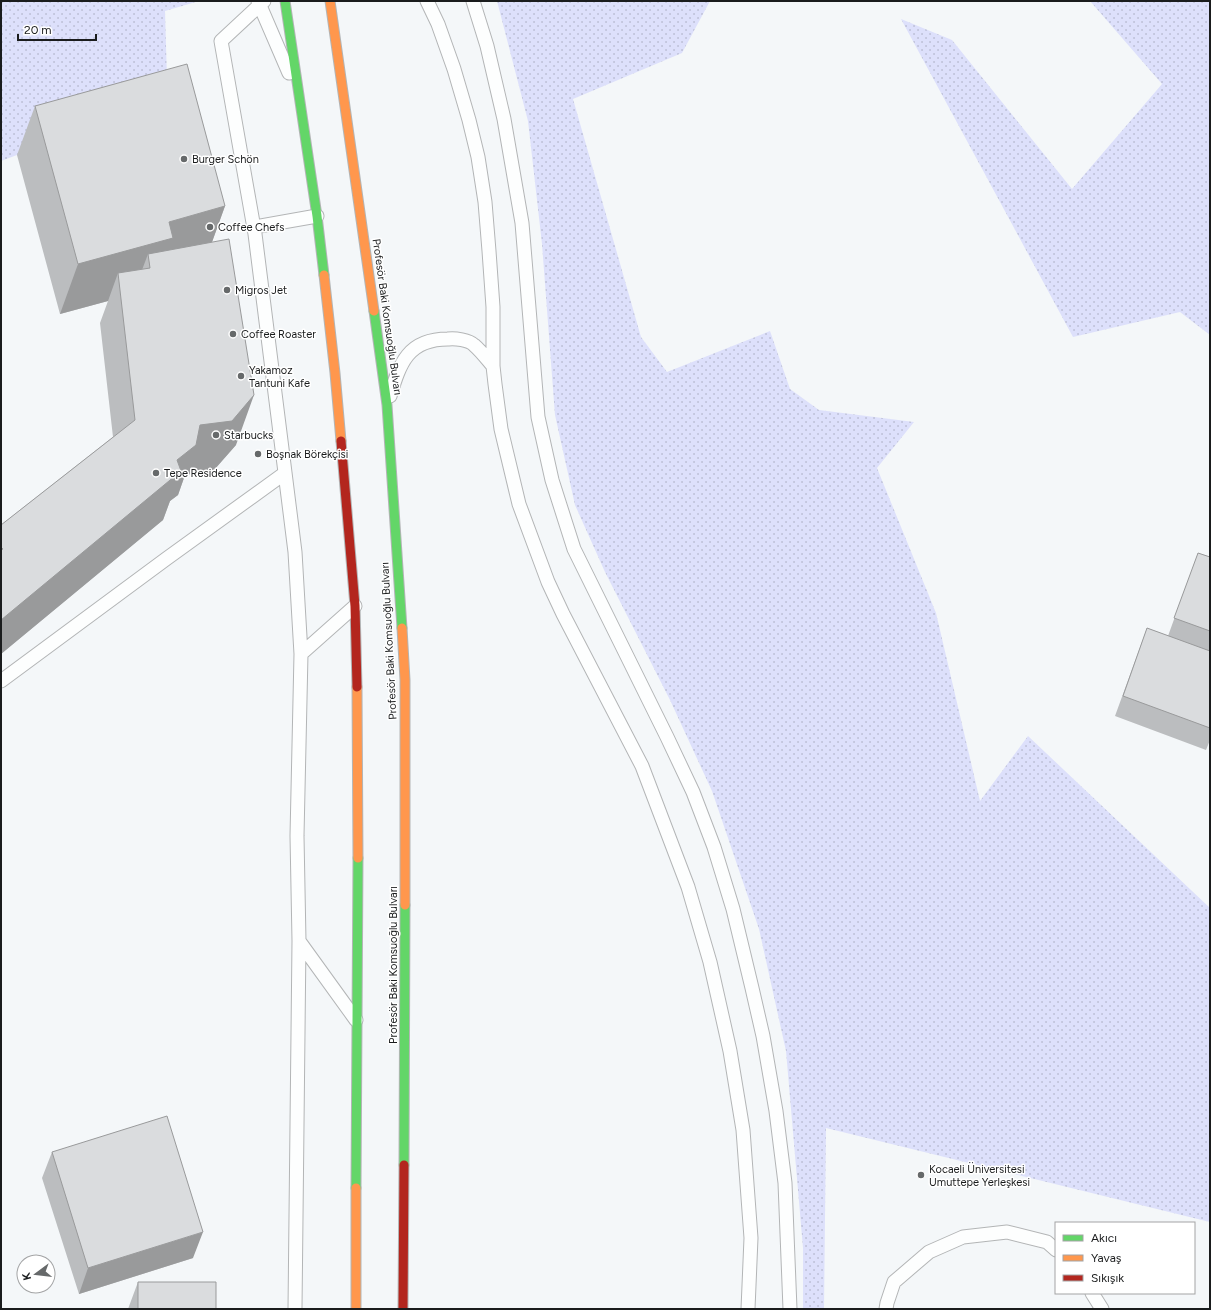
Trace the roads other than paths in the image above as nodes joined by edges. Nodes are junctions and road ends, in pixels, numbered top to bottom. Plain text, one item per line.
1 (285, 1) edge
2 (330, 1) edge
3 (427, 1) edge
4 (472, 1) edge
5 (260, 2) edge
6 (300, 98) junction
7 (317, 216) junction
8 (254, 227) junction
9 (493, 366) junction
10 (387, 405) junction
11 (285, 473) junction
12 (354, 606) junction
13 (302, 654) junction
14 (1, 681) edge
15 (299, 941) junction
16 (357, 1022) junction
17 (1055, 1249) edge
18 (1093, 1294) edge
19 (295, 1309) edge
20 (356, 1309) edge
21 (403, 1309) edge
22 (748, 1309) edge
23 (790, 1309) edge
24 (886, 1309) edge
25 (1102, 1309) edge

1 - 6 highway
2 - 10 highway, Profesör Baki Komsuoğlu Bulvarı
3 - 9 lane
4 - 23 lane
5 - 6 lane
5 - 8 lane
6 - 7 highway
7 - 8 lane
7 - 12 highway
8 - 11 lane
9 - 10 lane
9 - 22 lane
10 - 21 highway, Profesör Baki Komsuoğlu Bulvarı
11 - 13 lane
11 - 14 lane
12 - 13 lane
12 - 16 highway
13 - 15 lane
15 - 16 lane
15 - 19 lane
16 - 20 highway
17 - 24 lane
18 - 25 lane

